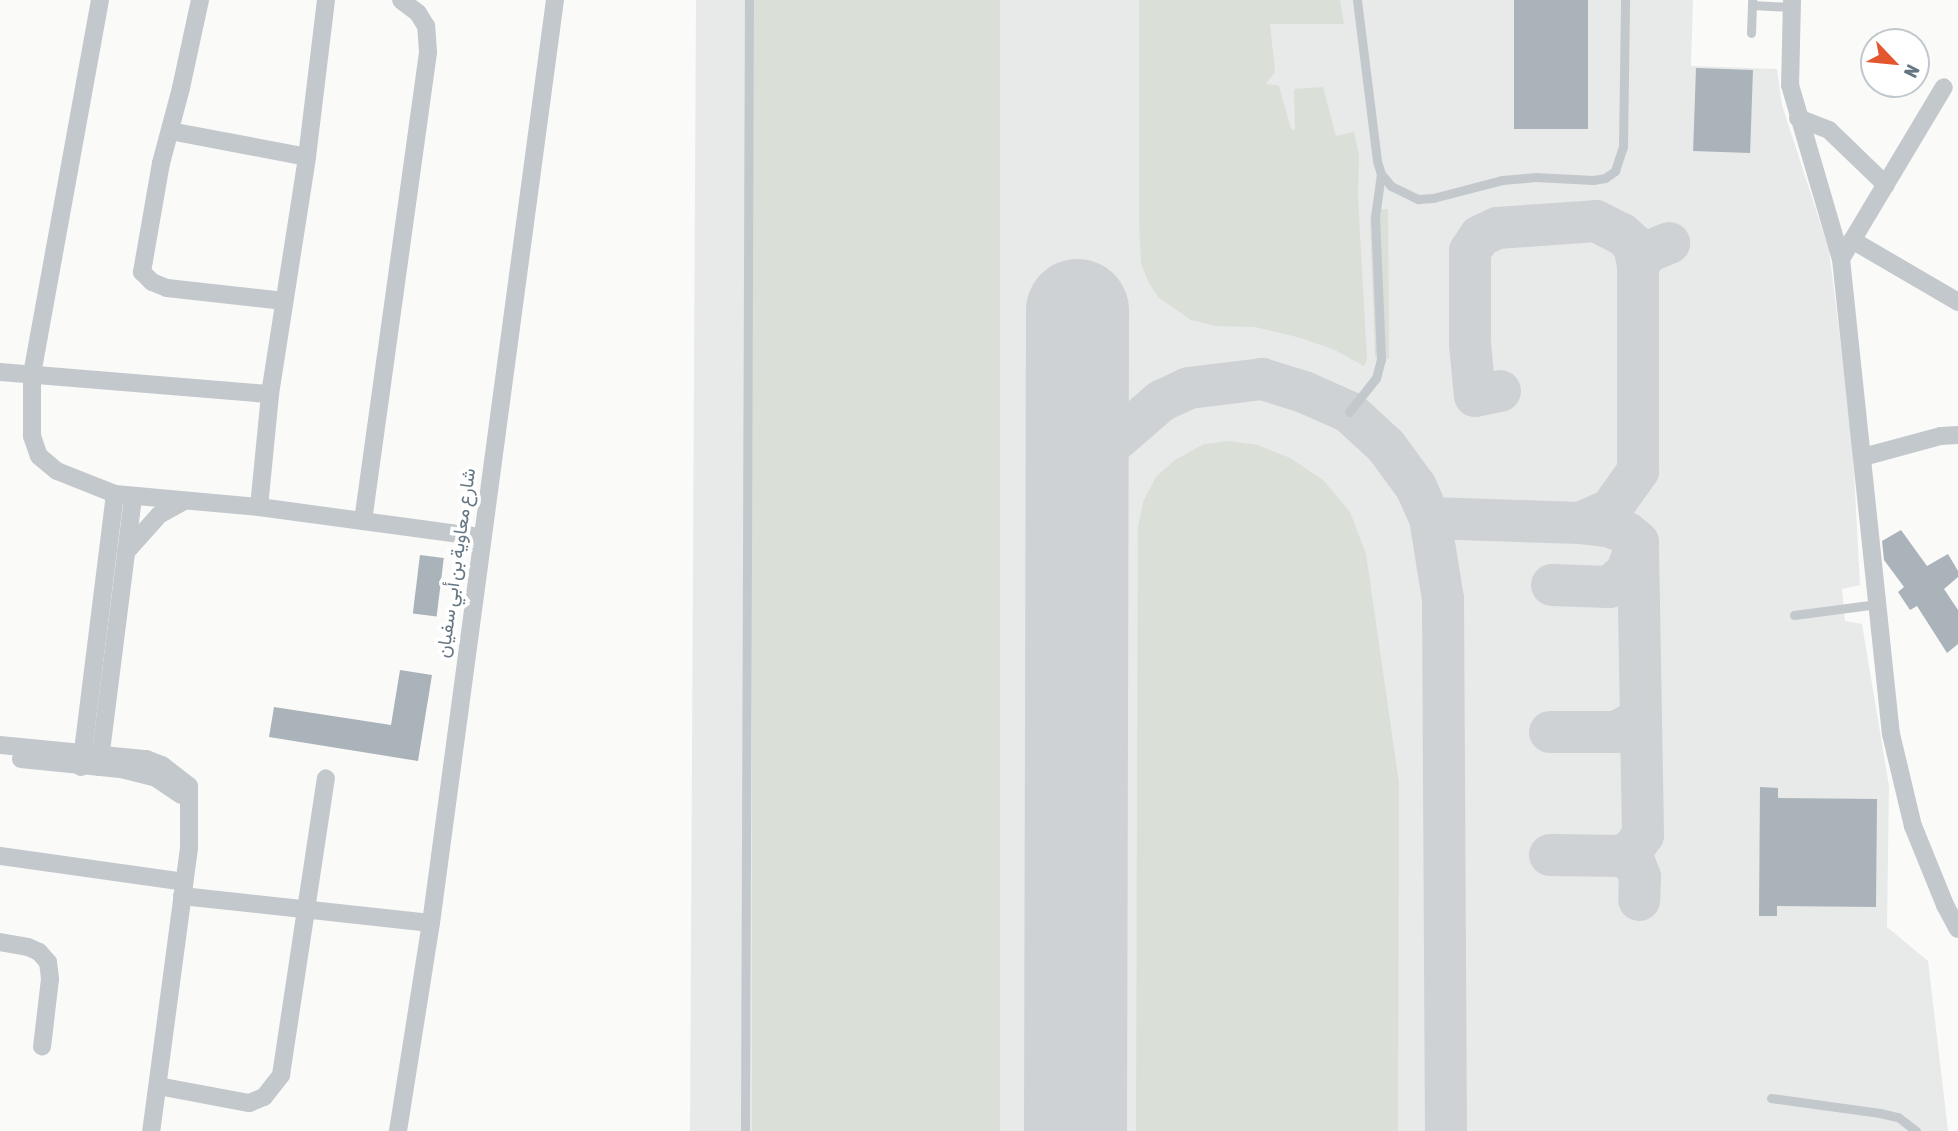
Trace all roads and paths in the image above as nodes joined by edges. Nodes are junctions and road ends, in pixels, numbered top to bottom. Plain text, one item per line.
1 (100, 0) edge
2 (200, 0) edge
3 (326, 0) edge
4 (401, 0) edge
5 (555, 0) edge
6 (749, 0) edge
7 (1357, 0) edge
8 (1625, 0) edge
9 (1752, 2) edge
10 (1792, 4) edge
11 (1751, 33) dead end
12 (1944, 87) dead end
13 (1798, 118) junction
14 (170, 131) junction
15 (307, 157) junction
16 (1381, 174) junction
17 (1886, 185) junction
18 (1852, 240) junction
19 (1841, 259) junction
20 (284, 301) junction
21 (1958, 302) edge
22 (0, 372) edge
23 (32, 375) junction
24 (270, 394) junction
25 (1349, 412) dead end
26 (1958, 435) edge
27 (1863, 457) junction
28 (124, 495) junction
29 (181, 502) junction
30 (259, 507) junction
31 (363, 521) junction
32 (481, 537) junction
33 (126, 552) junction
34 (1877, 604) junction
35 (1794, 615) dead end
36 (0, 745) edge
37 (0, 757) edge
38 (81, 759) junction
39 (100, 760) junction
40 (326, 778) dead end
41 (0, 856) edge
42 (183, 889) junction
43 (306, 911) junction
44 (431, 923) junction
45 (1958, 929) edge
46 (0, 942) edge
47 (43, 1047) dead end
48 (158, 1086) junction
49 (1771, 1098) dead end
50 (151, 1131) edge
51 (398, 1131) edge
52 (745, 1131) edge
53 (1916, 1131) edge

1 - 23 street
2 - 14 street
3 - 15 street
4 - 31 street
5 - 32 street, شارع معاوية بن أبي سفيان
6 - 52 lane
7 - 16 lane
8 - 16 lane
9 - 10 lane
9 - 11 lane
10 - 13 street
12 - 17 street
13 - 17 street
13 - 19 street
14 - 15 street
14 - 20 street
15 - 20 street
16 - 25 lane
17 - 18 street
18 - 19 street
18 - 21 street
19 - 27 street
20 - 24 street
22 - 23 street
23 - 24 street
23 - 28 street
24 - 30 street
26 - 27 street
27 - 34 street
28 - 29 street
28 - 33 street
28 - 38 street
29 - 30 street
29 - 33 street
30 - 31 street
31 - 32 street
32 - 44 street, شارع معاوية بن أبي سفيان
33 - 39 street
34 - 35 lane
34 - 45 street
36 - 38 street
37 - 38 street
38 - 39 street
39 - 42 street
40 - 43 street
41 - 42 street
42 - 43 street
42 - 48 street
43 - 44 street
43 - 48 street
44 - 51 street, شارع معاوية بن أبي سفيان
46 - 47 street
48 - 50 street
49 - 53 lane

